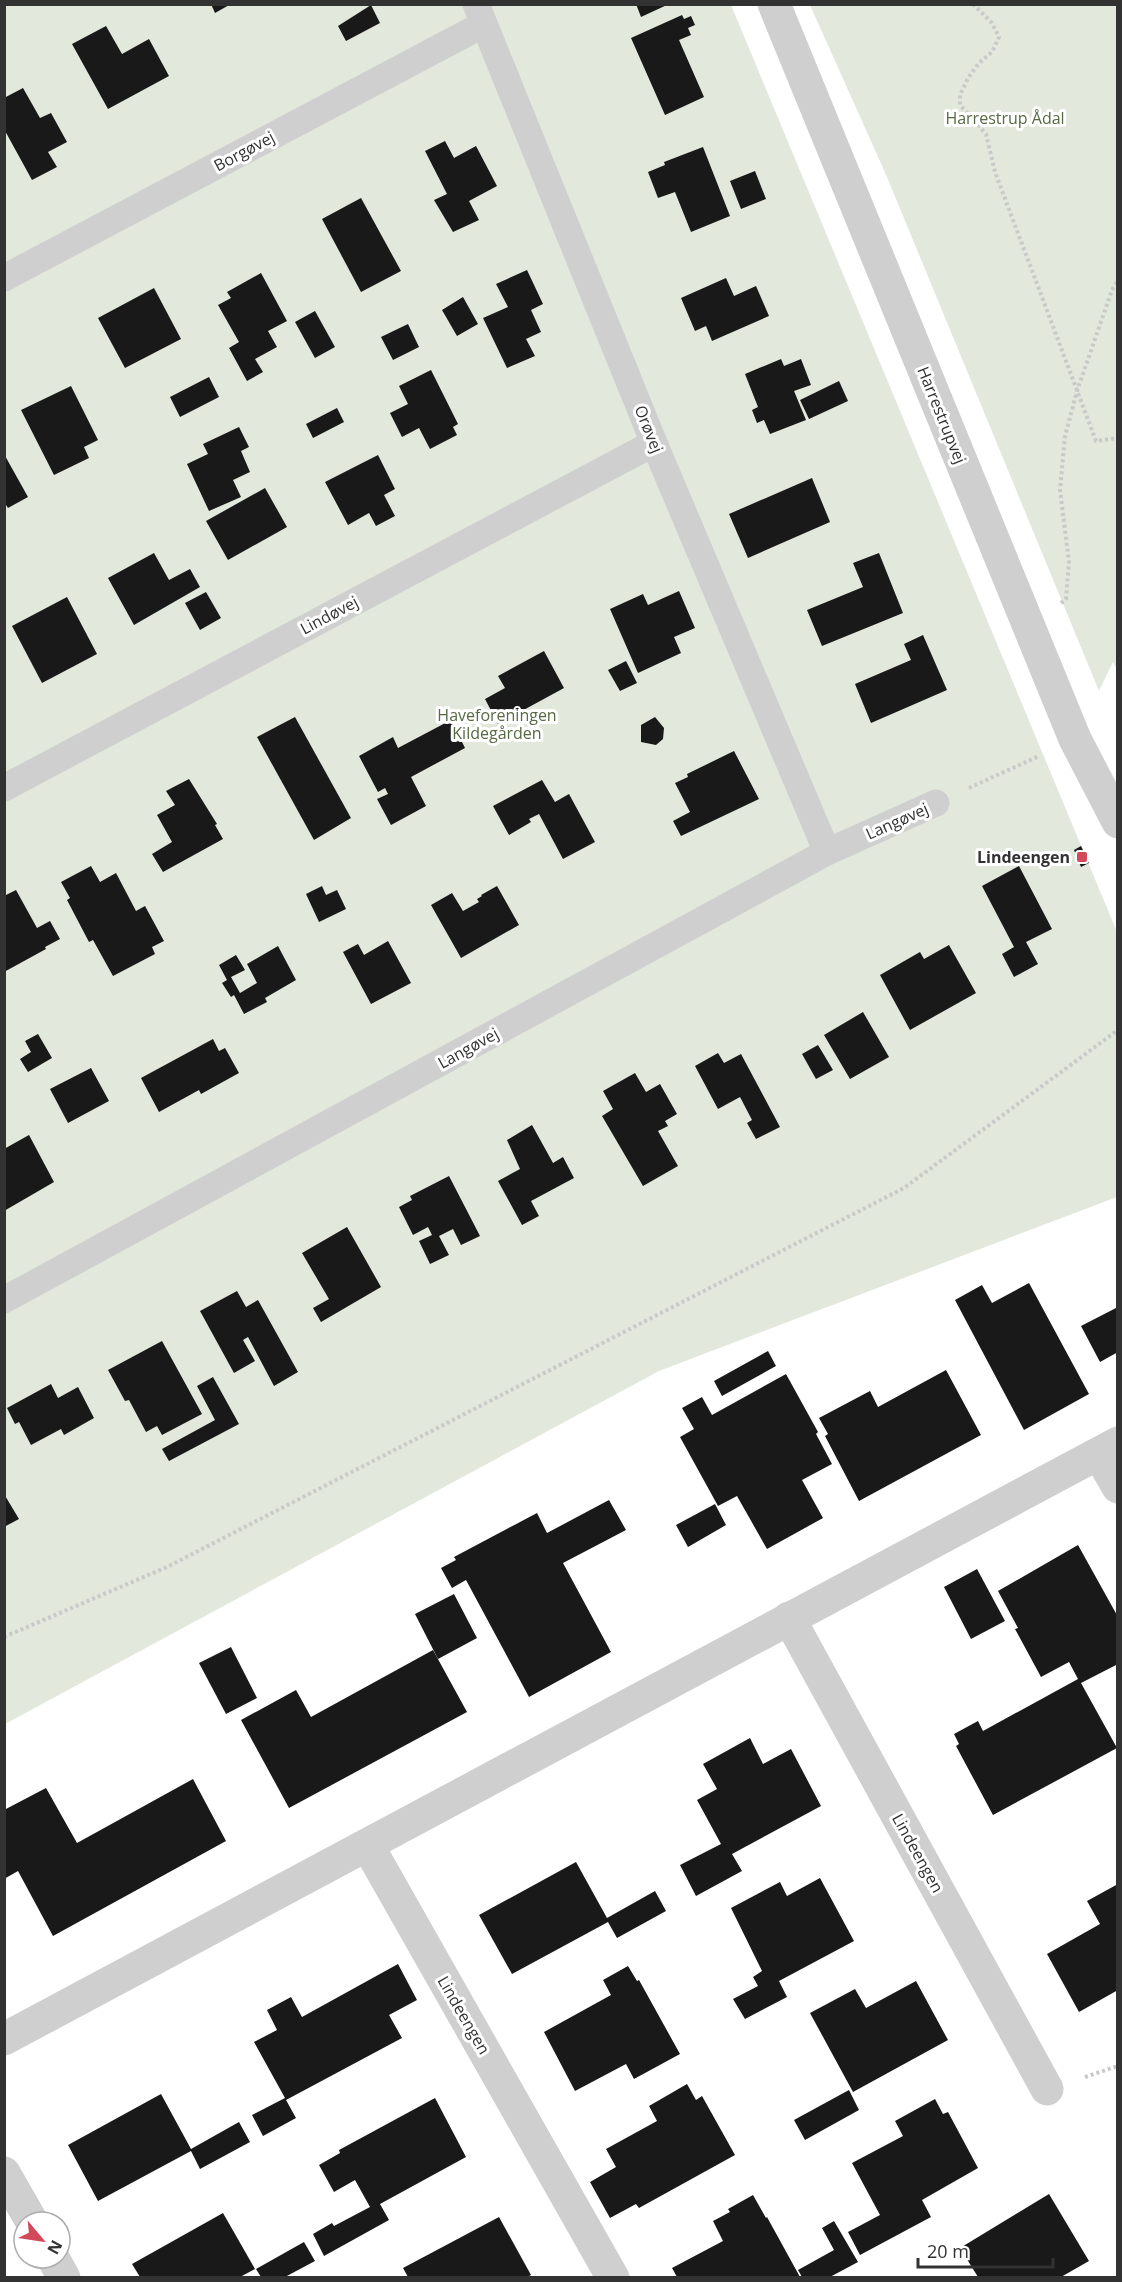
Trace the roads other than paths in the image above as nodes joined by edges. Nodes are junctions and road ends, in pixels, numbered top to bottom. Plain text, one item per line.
1 (774, 4) edge
2 (480, 14) edge
3 (4, 278) edge
4 (654, 443) junction
5 (4, 788) edge
6 (936, 803) road end
7 (1118, 822) edge
8 (827, 852) junction
9 (4, 1300) edge
10 (1108, 1449) edge
11 (1118, 1487) edge
12 (789, 1618) junction
13 (368, 1846) junction
14 (4, 2039) edge
15 (1047, 2089) dead end
16 (4, 2173) edge
17 (25, 2210) edge
18 (613, 2277) edge

1 - 7 street, Harrestrupvej
2 - 3 lane, Borgøvej
2 - 4 lane, Orøvej
4 - 5 lane, Lindøvej
4 - 8 lane, Orøvej
6 - 8 lane, Langøvej
8 - 9 lane, Langøvej
10 - 11 street
10 - 12 street
12 - 13 street
12 - 15 street, Lindeengen
13 - 14 street
13 - 18 street, Lindeengen
16 - 17 street

